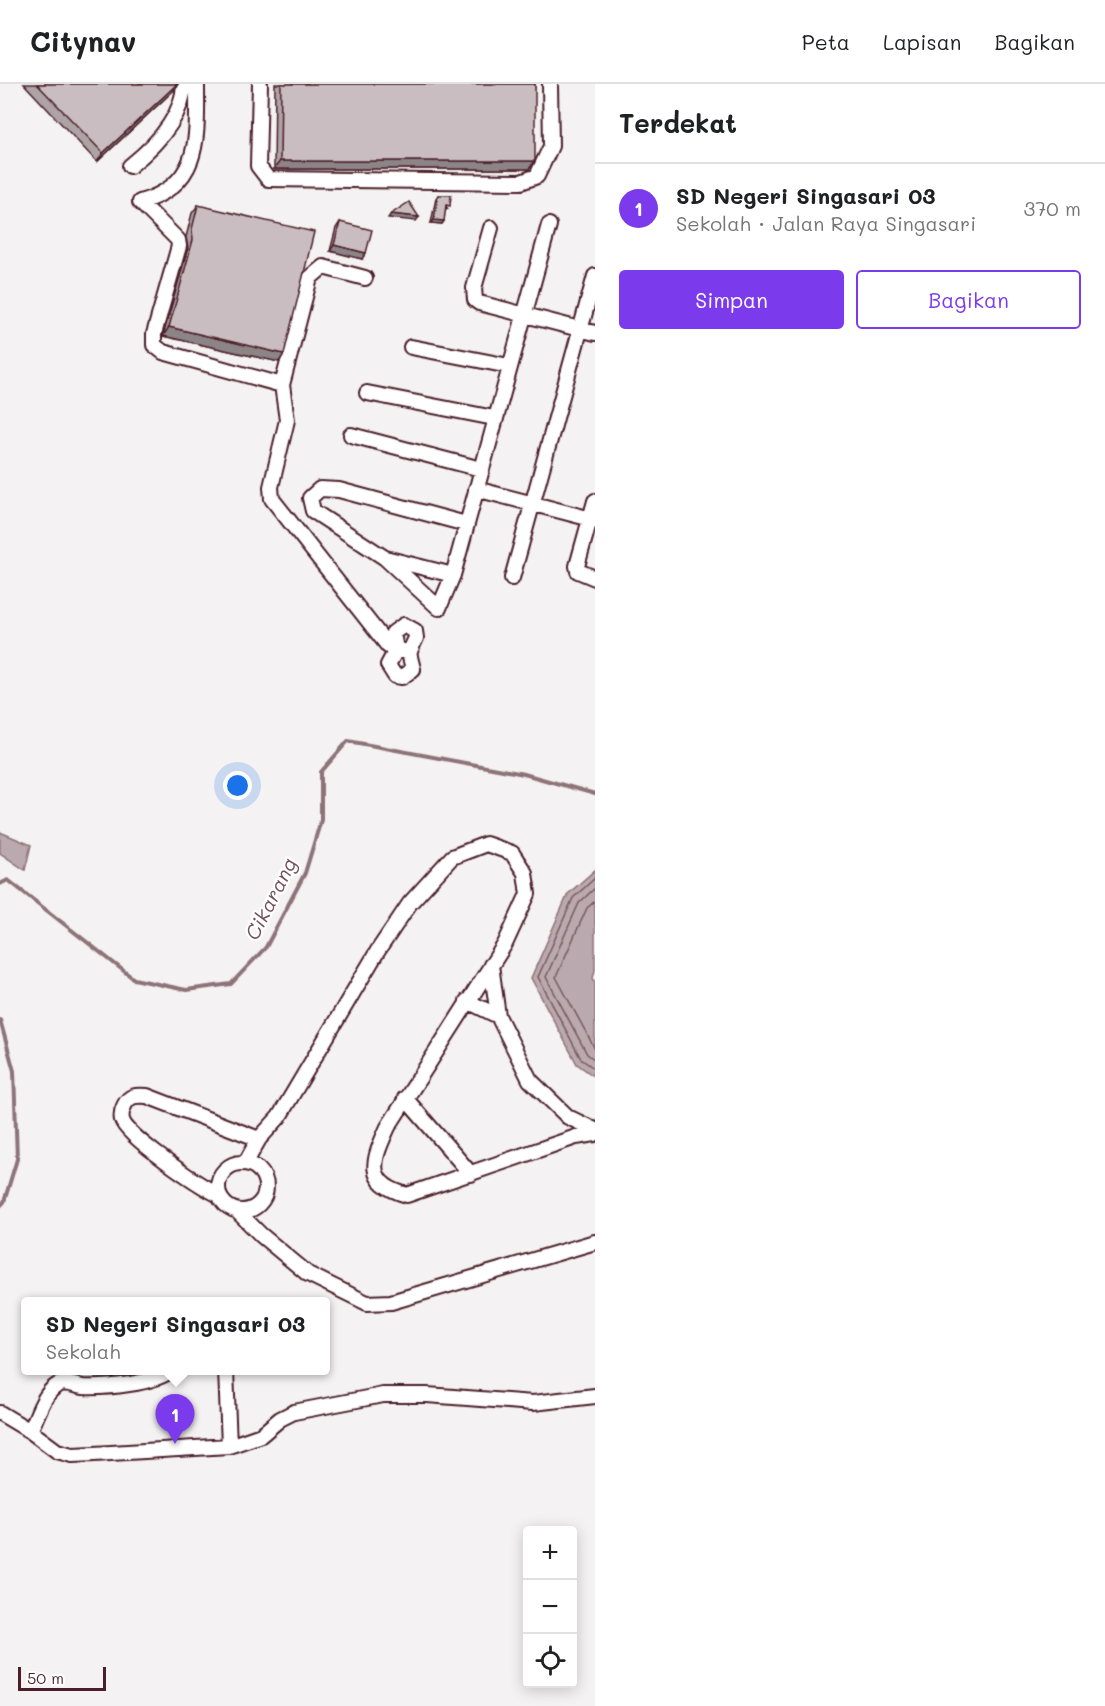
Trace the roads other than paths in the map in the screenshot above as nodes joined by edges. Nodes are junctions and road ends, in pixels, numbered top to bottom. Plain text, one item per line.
1 (184, 84) edge
2 (196, 84) edge
3 (260, 84) edge
4 (550, 84) edge
5 (130, 166) dead end
6 (549, 225) dead end
7 (491, 228) dead end
8 (595, 276) edge
9 (365, 278) dead end
10 (525, 314) junction
11 (580, 329) junction
12 (595, 333) edge
13 (411, 347) dead end
14 (508, 366) junction
15 (282, 385) junction
16 (367, 393) dead end
17 (495, 418) junction
18 (351, 435) dead end
19 (481, 469) junction
20 (476, 489) junction
21 (595, 501) edge
22 (533, 504) junction
23 (592, 520) edge
24 (466, 524) junction
25 (385, 558) junction
26 (453, 574) junction
27 (512, 578) dead end
28 (595, 578) edge
29 (403, 651) dead end
30 (491, 965) junction
31 (467, 1001) junction
32 (498, 1016) junction
33 (405, 1098) junction
34 (595, 1132) edge
35 (259, 1139) junction
36 (246, 1162) junction
37 (471, 1174) junction
38 (219, 1195) junction
39 (237, 1211) junction
40 (595, 1242) edge
41 (165, 1375) edge
42 (226, 1375) edge
43 (595, 1396) edge
44 (0, 1413) edge
45 (30, 1431) junction
46 (229, 1446) junction

1 - 5 street
2 - 15 street
3 - 4 street
6 - 10 street
7 - 10 street
8 - 11 street
9 - 15 street
10 - 11 street
10 - 14 street
11 - 12 street
11 - 22 street
13 - 14 street
14 - 17 street
15 - 29 street
16 - 17 street
17 - 19 street
18 - 19 street
19 - 20 street
20 - 22 street
20 - 24 street
21 - 23 street
22 - 23 street
22 - 27 street
23 - 28 street
24 - 25 street
24 - 26 street
25 - 26 street
25 - 26 street
30 - 31 street
30 - 32 street
30 - 35 street
31 - 32 street
31 - 33 street
32 - 34 street
33 - 37 street
33 - 37 street
34 - 37 street
35 - 36 street
35 - 38 street
36 - 38 street
36 - 39 street
38 - 39 street
39 - 40 street
41 - 45 street
42 - 46 street
43 - 46 street
44 - 45 street
45 - 46 street

